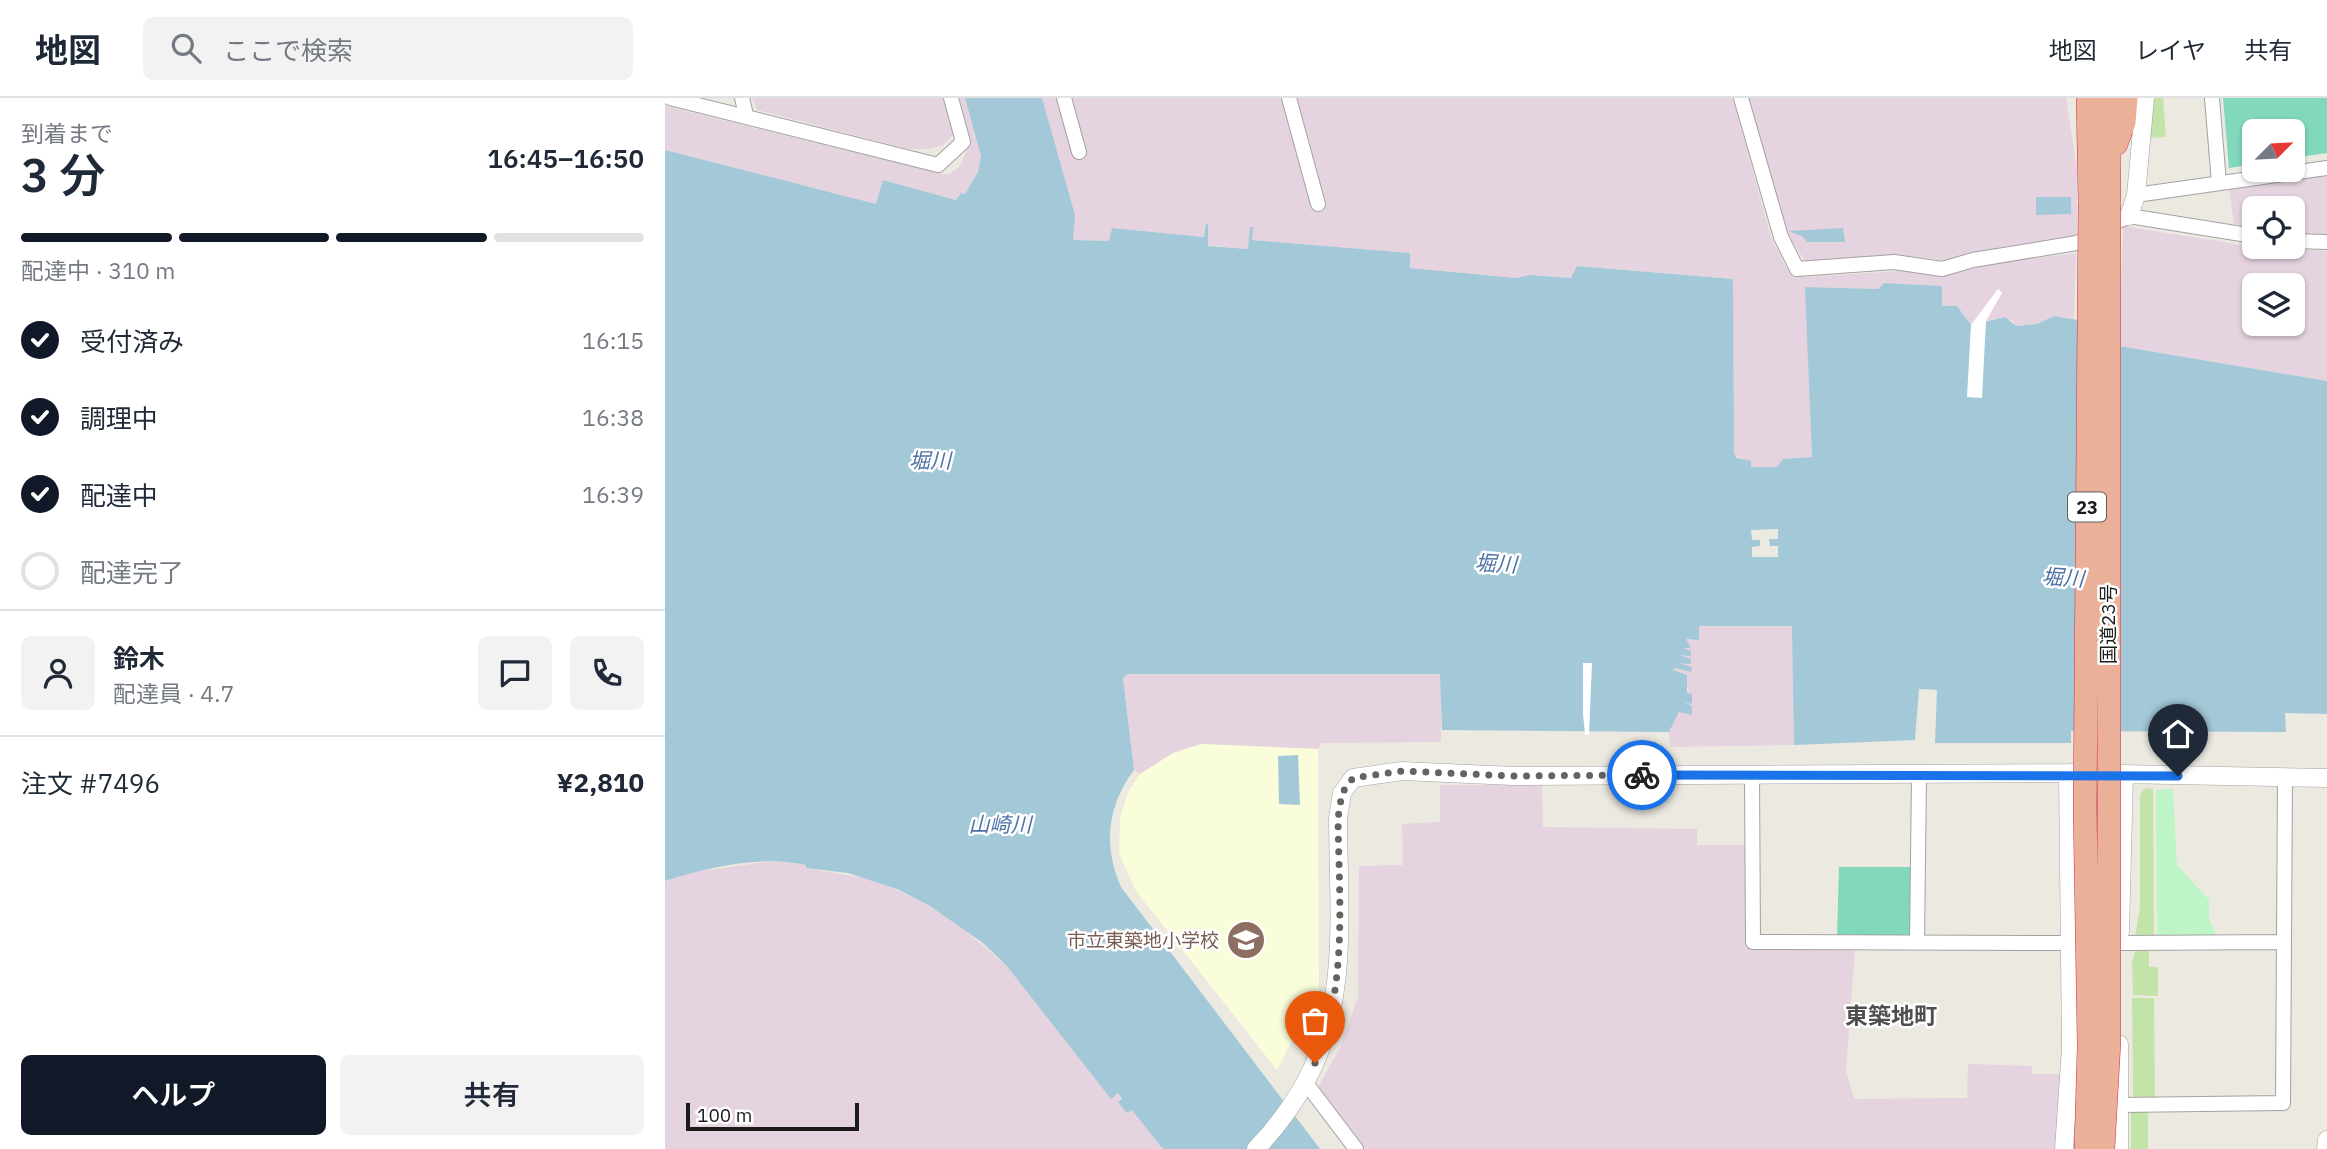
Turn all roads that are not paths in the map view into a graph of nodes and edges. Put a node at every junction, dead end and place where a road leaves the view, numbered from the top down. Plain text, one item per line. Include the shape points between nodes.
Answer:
1 (670, 98) edge
2 (742, 98) edge
3 (951, 98) edge
4 (1064, 98) edge
5 (1289, 98) edge
6 (1741, 98) edge
7 (2078, 98) edge
8 (2088, 98) edge
9 (2108, 98) edge
10 (2126, 98) edge
11 (2145, 98) edge
12 (2212, 98) edge
13 (746, 116) junction
14 (1079, 152) dead end
15 (2099, 160) junction
16 (2327, 168) edge
17 (2219, 183) junction
18 (2136, 195) junction
19 (1318, 204) dead end
20 (2099, 204) junction
21 (2129, 216) junction
22 (2242, 234) edge
23 (2305, 241) edge
24 (2327, 242) edge
25 (2068, 773) junction
26 (1752, 774) junction
27 (1919, 774) junction
28 (2124, 775) junction
29 (2285, 778) junction
30 (2327, 778) edge
31 (2120, 939) junction
32 (2070, 940) junction
33 (1917, 943) junction
34 (2284, 943) junction
35 (1306, 1083) junction
36 (2119, 1105) junction
37 (2327, 1140) edge
38 (1256, 1149) edge
39 (1356, 1149) edge
40 (2064, 1149) edge
41 (2085, 1149) edge
42 (2103, 1149) edge
43 (2119, 1149) edge
44 (2326, 1149) edge

1 - 13 street
2 - 13 street
3 - 13 street via 963,142 938,165
4 - 14 street
5 - 19 street
6 - 21 street via 1781,237 1797,269 1893,262 1942,269 2077,243
7 - 15 highway, 23
8 - 15 highway, 国道23号 / 23
9 - 15 highway, 国道23号 / 23
10 - 15 highway, 23 via 2124,122
11 - 18 street
12 - 17 street
15 - 20 highway, 国道23号 / 23
16 - 17 street
17 - 18 street
18 - 21 street
20 - 41 highway, 国道23号 / 23, bridge via 2085,810 2089,1046
20 - 42 highway, 国道23号 / 23, bridge via 2109,1042
21 - 22 street
23 - 24 street
25 - 27 street
25 - 28 street
25 - 32 street
26 - 27 street
26 - 33 street via 1753,942
26 - 35 street via 1513,776 1402,771 1353,778 1342,793 1338,818 1337,989 1329,1031
27 - 33 street
28 - 29 street
28 - 31 street
29 - 30 street
29 - 34 street
31 - 32 street
31 - 34 street
31 - 36 street
32 - 33 street
32 - 40 street via 2071,1047
34 - 36 street via 2283,1103
35 - 38 street
35 - 39 street
36 - 43 street
37 - 44 street

